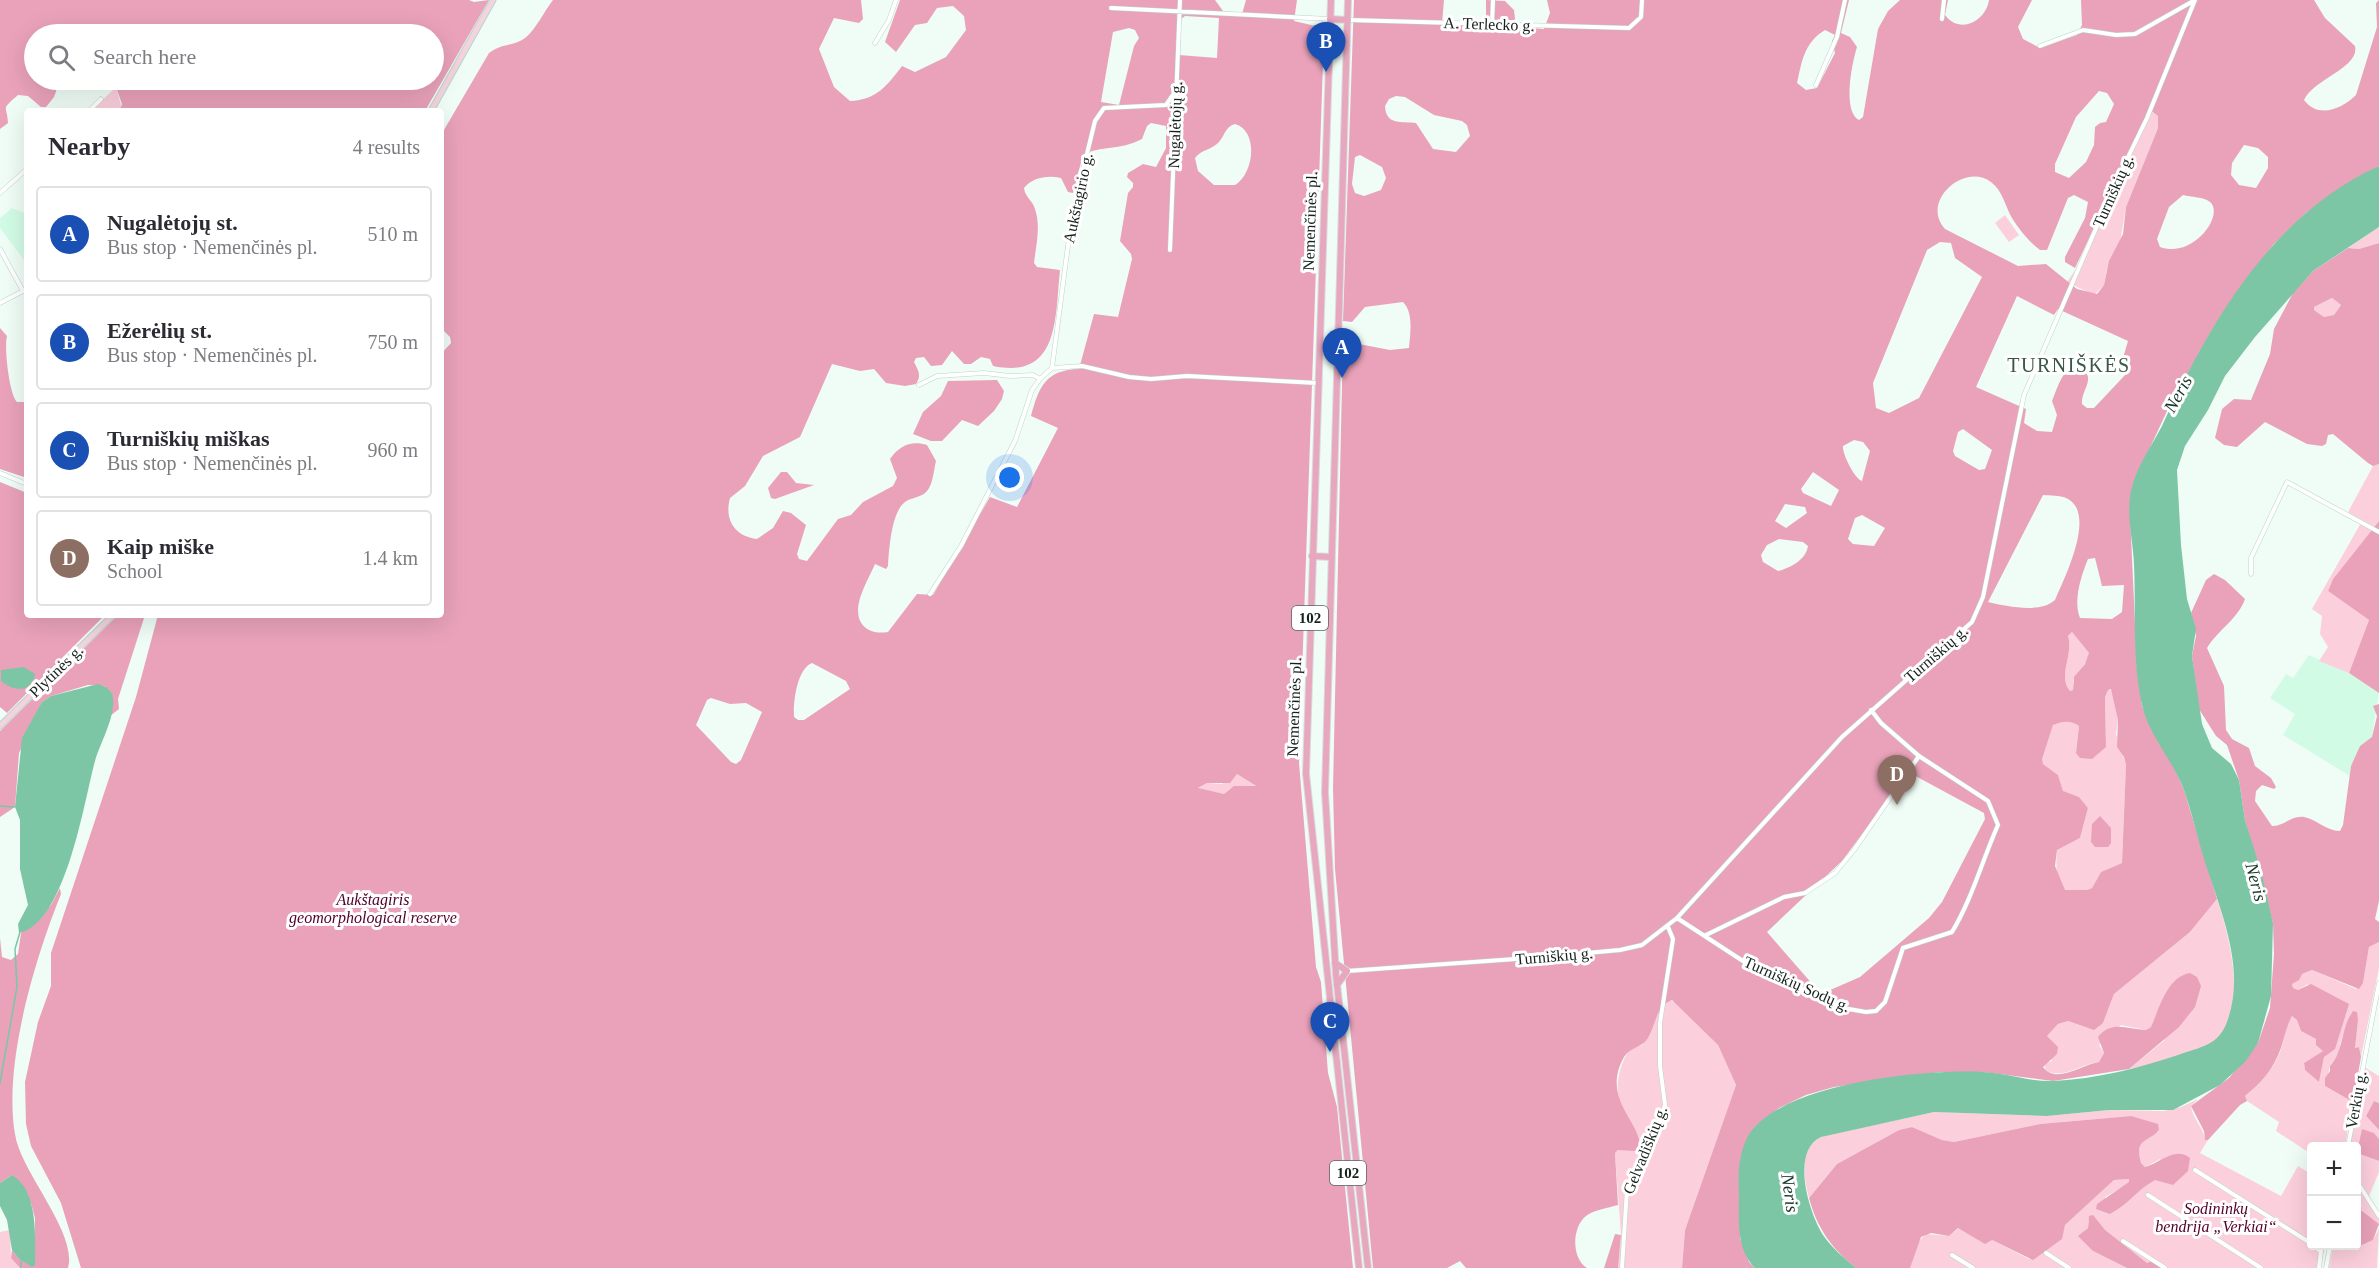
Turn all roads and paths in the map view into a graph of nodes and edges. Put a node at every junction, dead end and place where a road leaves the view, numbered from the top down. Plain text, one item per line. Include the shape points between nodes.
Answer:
1 (493, 0) edge
2 (896, 0) edge
3 (1180, 0) edge
4 (1331, 0) edge
5 (1348, 0) edge
6 (1493, 0) edge
7 (1642, 0) edge
8 (1845, 0) edge
9 (1944, 0) edge
10 (2195, 0) edge
11 (1111, 8) dead end
12 (1180, 13) junction
13 (1330, 19) junction
14 (1348, 20) junction
15 (1942, 20) dead end
16 (1492, 25) junction
17 (875, 43) dead end
18 (2040, 46) dead end
19 (1816, 85) dead end
20 (444, 88) edge
21 (443, 90) edge
22 (1175, 92) junction
23 (101, 99) dead end
24 (92, 108) edge
25 (433, 108) edge
26 (24, 172) edge
27 (0, 193) edge
28 (0, 249) edge
29 (1170, 250) dead end
30 (24, 288) edge
31 (24, 291) edge
32 (0, 303) edge
33 (1052, 368) junction
34 (1040, 378) junction
35 (1317, 382) junction
36 (919, 386) dead end
37 (0, 473) edge
38 (24, 483) edge
39 (2379, 532) edge
40 (1312, 556) junction
41 (1331, 557) junction
42 (2251, 574) dead end
43 (930, 594) dead end
44 (110, 618) edge
45 (1871, 710) junction
46 (0, 726) edge
47 (1919, 756) junction
48 (1330, 907) junction
49 (1320, 909) junction
50 (1677, 918) junction
51 (1668, 927) junction
52 (1706, 936) junction
53 (1335, 963) junction
54 (1347, 971) junction
55 (2379, 983) edge
56 (1337, 985) junction
57 (1347, 1077) junction
58 (1338, 1078) junction
59 (2349, 1142) edge
60 (2195, 1170) dead end
61 (2361, 1188) edge
62 (2148, 1195) dead end
63 (2379, 1216) edge
64 (2123, 1241) dead end
65 (2307, 1242) edge
66 (2320, 1250) edge
67 (2329, 1250) edge
68 (2046, 1253) dead end
69 (1952, 1255) dead end
70 (1359, 1268) edge
71 (1368, 1268) edge
72 (1622, 1268) edge
73 (1973, 1268) edge
74 (2069, 1268) edge
75 (2165, 1268) edge
76 (2261, 1268) edge
77 (2319, 1268) edge
78 (2326, 1268) edge

1 - 20 main road
2 - 17 street
3 - 12 street, Nugalėtojų g.
4 - 13 main road, Nemenčinės pl. / 102
5 - 14 main road, Nemenčinės pl. / 102
6 - 16 street
7 - 16 street, A. Terlecko g. via 1641,17 1629,28
8 - 19 street via 1837,37
9 - 15 street
10 - 18 street via 2135,34 2083,30
10 - 45 street, Turniškių g. via 2024,395 1978,613 1966,629
11 - 12 street
12 - 13 street
12 - 22 street, Nugalėtojų g.
13 - 14 main road
13 - 35 main road, Nemenčinės pl. / 102
14 - 16 street, A. Terlecko g.
14 - 41 main road, Nemenčinės pl. / 102
21 - 25 main road
22 - 29 street, Nugalėtojų g.
22 - 33 street, Aukštagirio g. via 1166,105 1104,108 1095,121 1072,215
23 - 24 street
26 - 27 street
28 - 30 street
31 - 32 street
33 - 34 street
33 - 35 street via 1082,366 1151,379 1187,376
34 - 36 street via 984,373 937,376
34 - 43 street via 1015,441
35 - 40 main road, Nemenčinės pl. / 102
37 - 38 street
39 - 42 street via 2286,482 2251,558
40 - 41 main road
40 - 49 main road, Nemenčinės pl. / 102 via 1306,774
41 - 48 main road, Nemenčinės pl. / 102 via 1325,792
44 - 46 main road, Plytinės g.
45 - 47 street, Turniškių Sodų g.
45 - 50 street, Turniškių g. via 1809,770
47 - 52 street via 1835,873 1805,892 1784,897
47 - 52 street, Turniškių Sodų g. via 1988,801 1998,825 1966,909 1952,932 1903,948 1885,1002 1879,1009 1866,1012 1843,1008 1746,963
48 - 49 main road
48 - 53 main road, Nemenčinės pl. / 102
49 - 58 main road, Nemenčinės pl. / 102
50 - 51 street, Turniškių g.
50 - 52 street, Turniškių Sodų g.
51 - 54 street, Turniškių g. via 1642,945 1620,950
51 - 72 street, Gelvadiškių g. via 1673,939 1660,1023 1665,1105 1627,1189
53 - 54 main road
53 - 56 main road, Nemenčinės pl. / 102
54 - 56 main road
55 - 59 street, Verkių g.
56 - 57 main road, Nemenčinės pl. / 102
57 - 58 main road
57 - 71 main road, Nemenčinės pl. / 102
58 - 70 main road, Nemenčinės pl. / 102
60 - 65 street
61 - 63 street
62 - 76 street
64 - 75 street
66 - 77 street
67 - 78 street
68 - 74 street
69 - 73 street

